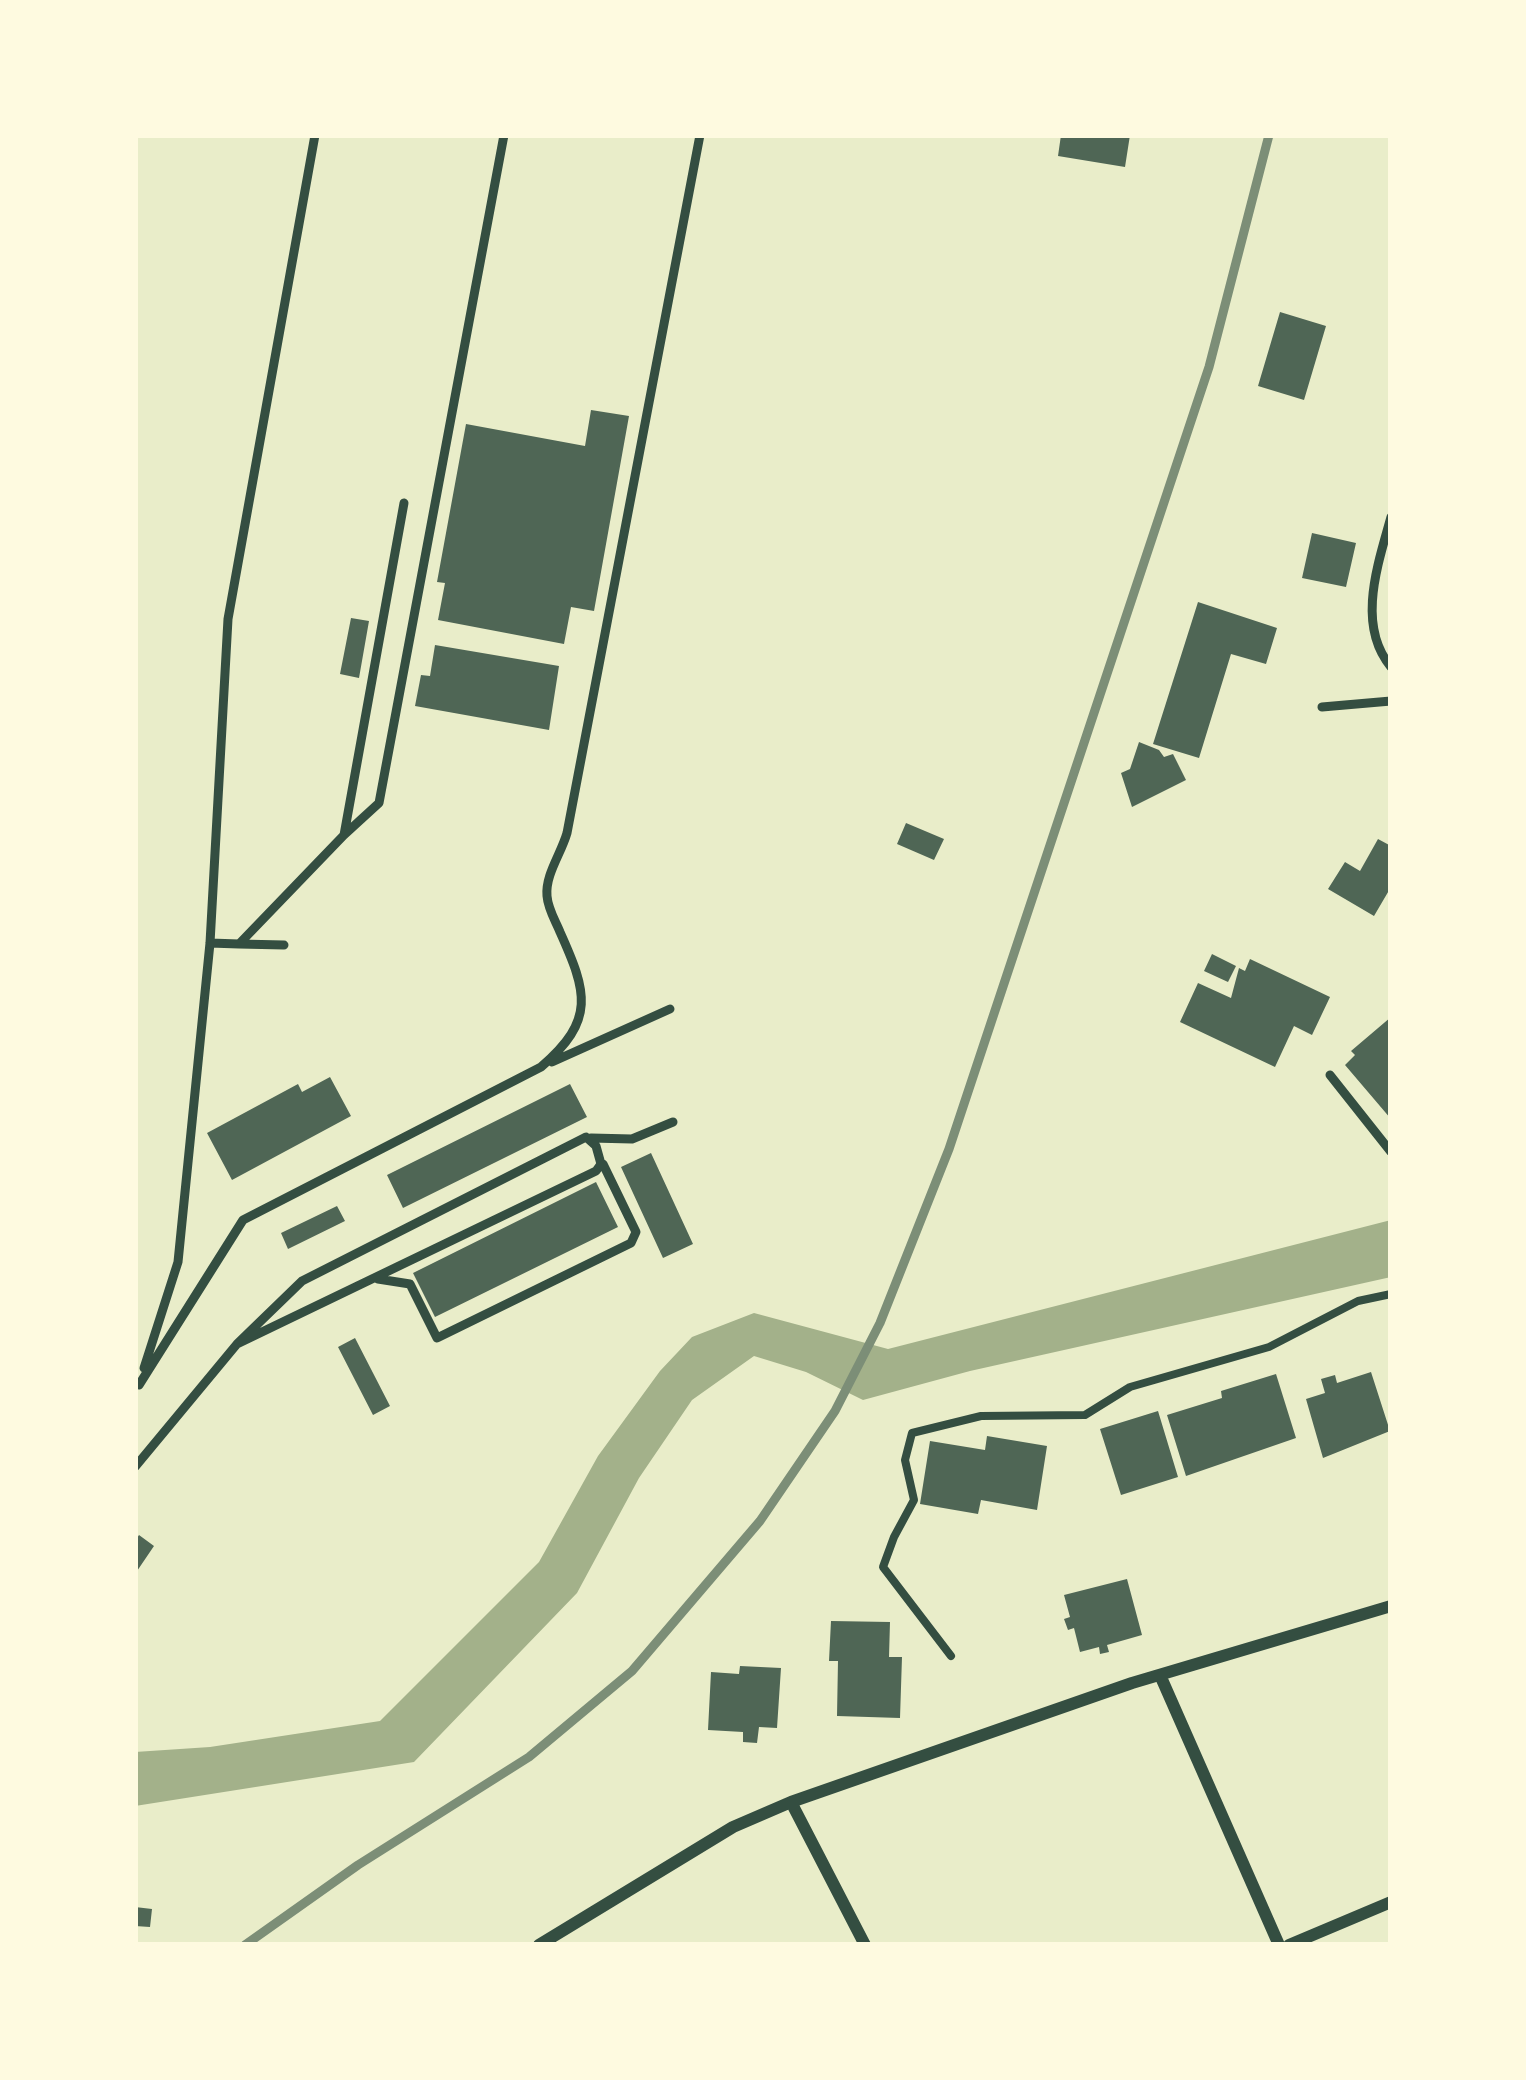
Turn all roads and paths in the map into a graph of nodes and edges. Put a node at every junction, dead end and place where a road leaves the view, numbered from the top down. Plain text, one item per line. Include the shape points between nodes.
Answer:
1 (315, 135) edge
2 (504, 135) edge
3 (700, 135) edge
4 (404, 503) dead end
5 (1391, 517) edge
6 (1391, 668) edge
7 (1391, 701) edge
8 (1322, 707) dead end
9 (344, 835) junction
10 (210, 944) junction
11 (239, 944) junction
12 (284, 945) dead end
13 (670, 1009) dead end
14 (542, 1067) junction
15 (1330, 1075) dead end
16 (673, 1122) dead end
17 (586, 1137) junction
18 (1391, 1152) edge
19 (601, 1159) junction
20 (371, 1280) junction
21 (1391, 1294) edge
22 (237, 1344) junction
23 (137, 1390) edge
24 (135, 1468) edge
25 (1391, 1606) edge
26 (951, 1656) dead end
27 (1160, 1675) junction
28 (791, 1802) junction
29 (1391, 1902) edge
30 (539, 1945) edge
31 (865, 1945) edge
32 (1279, 1945) edge
33 (1289, 1945) edge

1 - 10 lane via 228,620
2 - 9 lane via 379,803
3 - 14 lane via 567,833 547,881 582,1008 568,1043
4 - 9 lane
5 - 6 lane via 1372,616
7 - 8 lane
9 - 11 lane
10 - 11 lane
10 - 23 lane via 178,1262
11 - 12 lane
13 - 14 lane
14 - 23 lane via 243,1220
15 - 18 lane
16 - 17 lane via 632,1139
17 - 19 lane
17 - 22 lane via 302,1281
19 - 20 lane via 596,1171
19 - 20 lane via 635,1232 631,1243 437,1338 410,1283
20 - 22 lane
21 - 26 path via 1358,1301 1268,1347 1130,1387 1085,1415 981,1416 912,1433 905,1460 914,1500 884,1567
22 - 24 lane
25 - 27 street
27 - 28 street
27 - 32 street
28 - 30 street via 733,1827
28 - 31 street
29 - 33 street

